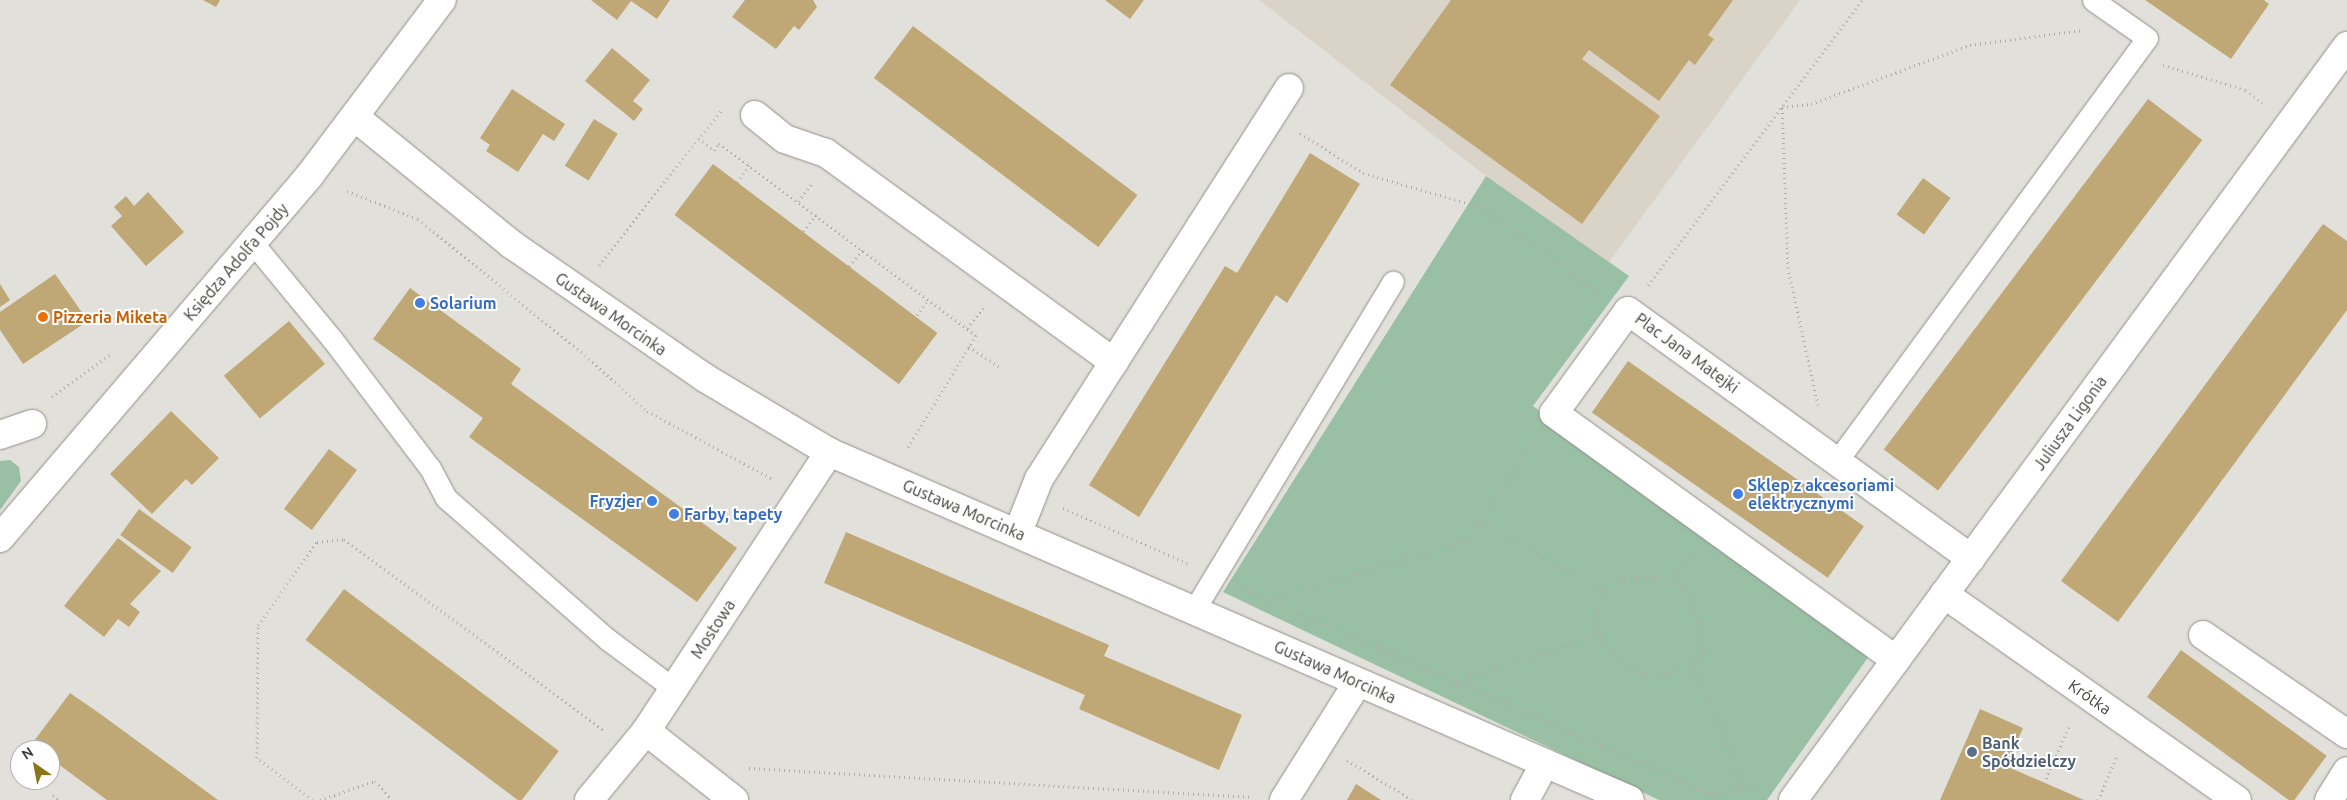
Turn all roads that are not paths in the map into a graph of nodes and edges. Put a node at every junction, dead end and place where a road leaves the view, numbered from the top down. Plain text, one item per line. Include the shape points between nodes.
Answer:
1 (442, 0) edge
2 (2093, 0) edge
3 (2347, 46) edge
4 (1289, 88) dead end
5 (755, 115) dead end
6 (356, 118) junction
7 (252, 242) junction
8 (1393, 282) dead end
9 (1114, 362) junction
10 (32, 424) road end
11 (0, 434) edge
12 (829, 452) junction
13 (1833, 458) junction
14 (1018, 532) junction
15 (0, 538) edge
16 (1971, 558) junction
17 (1944, 594) junction
18 (1194, 610) junction
19 (2203, 635) dead end
20 (1896, 660) junction
21 (1358, 682) junction
22 (674, 689) junction
23 (646, 731) junction
24 (2347, 734) edge
25 (1545, 763) junction
26 (2347, 771) edge
27 (1285, 799) edge
28 (589, 800) edge
29 (734, 800) edge
30 (1525, 800) edge
31 (1630, 800) edge
32 (1792, 800) edge
33 (2237, 800) edge
34 (2329, 800) edge

1 - 6 street, Księdza Adolfa Pojdy
2 - 13 lane via 2147,38
3 - 16 street, Juliusza Ligonia
4 - 9 street
5 - 9 street via 785,139 826,152
6 - 7 street, Księdza Adolfa Pojdy
6 - 12 street, Gustawa Morcinka via 511,244 705,378
7 - 15 street, Księdza Adolfa Pojdy
7 - 22 lane via 332,339 430,468 446,498 607,638
8 - 18 lane
9 - 14 street via 1032,494
10 - 11 street
12 - 14 street, Gustawa Morcinka
12 - 22 street, Mostowa
13 - 16 street, Plac Jana Matejki
13 - 20 street, Plac Jana Matejki via 1628,311 1554,413
14 - 18 street, Gustawa Morcinka
16 - 17 street, Juliusza Ligonia
17 - 20 street, Juliusza Ligonia
17 - 33 street, Krótka
18 - 21 street, Gustawa Morcinka
19 - 24 street
20 - 32 street, Juliusza Ligonia
21 - 25 street, Gustawa Morcinka
21 - 27 street
22 - 23 street, Mostowa
23 - 28 street, Mostowa
23 - 29 street
25 - 30 street
25 - 31 street, Gustawa Morcinka
26 - 34 street

